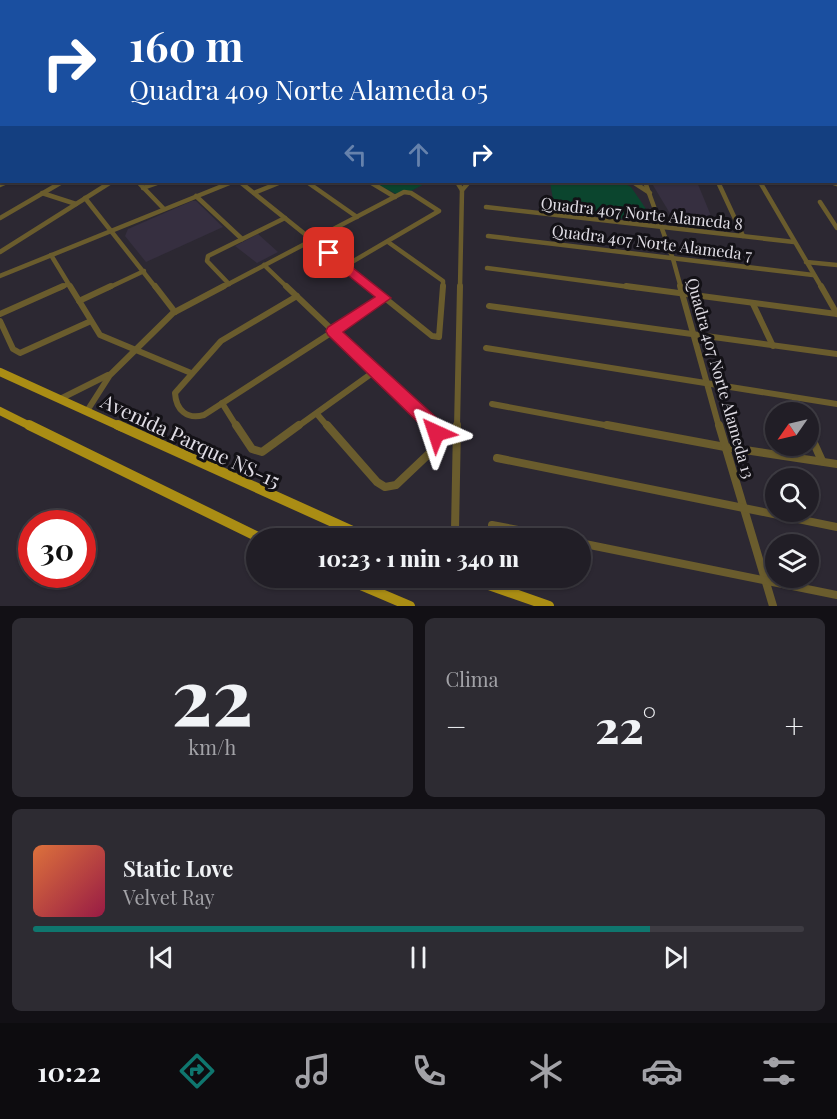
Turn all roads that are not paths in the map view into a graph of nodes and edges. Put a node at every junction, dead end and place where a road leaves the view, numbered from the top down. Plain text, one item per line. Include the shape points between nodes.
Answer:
1 (60, 183) edge
2 (109, 183) edge
3 (139, 183) edge
4 (157, 183) edge
5 (229, 183) edge
6 (241, 183) edge
7 (279, 183) edge
8 (308, 183) edge
9 (372, 183) edge
10 (458, 183) edge
11 (468, 183) edge
12 (634, 183) edge
13 (646, 183) edge
14 (718, 183) edge
15 (761, 183) edge
16 (143, 188) junction
17 (462, 190) junction
18 (42, 193) junction
19 (254, 193) junction
20 (651, 194) junction
21 (196, 196) junction
22 (395, 197) junction
23 (85, 198) junction
24 (820, 202) dead end
25 (76, 204) junction
26 (486, 207) dead end
27 (164, 209) junction
28 (357, 217) junction
29 (0, 218) edge
30 (285, 218) junction
31 (661, 228) junction
32 (837, 228) edge
33 (112, 230) junction
34 (488, 236) dead end
35 (743, 236) junction
36 (242, 239) junction
37 (312, 240) junction
38 (388, 242) junction
39 (794, 242) junction
40 (0, 252) edge
41 (51, 255) junction
42 (673, 259) junction
43 (806, 262) junction
44 (264, 265) junction
45 (837, 265) edge
46 (345, 266) junction
47 (486, 268) dead end
48 (144, 271) junction
49 (2, 274) edge
50 (813, 275) junction
51 (68, 284) junction
52 (229, 284) junction
53 (683, 295) junction
54 (297, 297) junction
55 (385, 298) junction
56 (79, 301) junction
57 (753, 304) junction
58 (489, 306) dead end
59 (175, 312) junction
60 (0, 314) edge
61 (837, 314) edge
62 (0, 321) edge
63 (91, 321) junction
64 (333, 331) junction
65 (694, 336) junction
66 (773, 346) junction
67 (486, 348) dead end
68 (134, 350) junction
69 (837, 354) edge
70 (375, 371) junction
71 (0, 372) edge
72 (192, 373) junction
73 (110, 375) junction
74 (707, 385) junction
75 (59, 399) junction
76 (795, 399) junction
77 (796, 402) edge
78 (222, 403) junction
79 (492, 404) dead end
80 (837, 404) edge
81 (0, 411) edge
82 (87, 411) junction
83 (317, 414) junction
84 (725, 447) junction
85 (819, 454) edge
86 (497, 458) dead end
87 (822, 461) junction
88 (837, 464) edge
89 (745, 510) junction
90 (492, 525) dead end
91 (837, 527) edge
92 (346, 528) edge
93 (457, 528) edge
94 (508, 528) edge
95 (246, 531) edge
96 (591, 545) edge
97 (765, 577) edge
98 (765, 580) edge
99 (374, 588) edge
100 (497, 588) edge
101 (768, 588) edge
102 (804, 588) edge
103 (837, 595) edge
104 (532, 603) edge
105 (410, 606) edge
106 (549, 606) edge
107 (773, 606) edge

1 - 18 street
2 - 23 street
3 - 16 street
4 - 16 street
5 - 21 street
6 - 19 street
7 - 19 street
8 - 28 street
9 - 22 street
10 - 17 street
11 - 17 street
12 - 20 street
13 - 20 street, Quadra 407 Norte Alameda 13
14 - 35 street
15 - 39 street
16 - 27 street
17 - 93 street
18 - 25 street
18 - 29 street
19 - 30 street
20 - 31 street, Quadra 407 Norte Alameda 13
21 - 27 street
21 - 36 street
22 - 28 street
22 - 38 street via 407,192 439,212
23 - 25 street
23 - 33 street
24 - 32 street
25 - 40 street
26 - 31 street, Quadra 407 Norte Alameda 8
27 - 33 street
28 - 37 street
30 - 36 street
30 - 37 street
31 - 35 street, Quadra 407 Norte Alameda 8
31 - 42 street, Quadra 407 Norte Alameda 13
33 - 41 street
33 - 48 street
34 - 42 street, Quadra 407 Norte Alameda 7
35 - 39 street, Quadra 407 Norte Alameda 8
36 - 52 street via 207,258
37 - 44 street
37 - 46 street
38 - 46 street
38 - 55 street via 442,281 440,335 436,337
39 - 43 street
41 - 49 street
41 - 51 street
42 - 50 street, Quadra 407 Norte Alameda 7
42 - 53 street, Quadra 407 Norte Alameda 13
43 - 45 street
43 - 50 street
44 - 52 street
44 - 54 street
46 - 55 street
47 - 53 street
48 - 56 street
48 - 59 street
50 - 61 street
51 - 56 street
51 - 60 street
52 - 59 street
53 - 57 street
53 - 65 street, Quadra 407 Norte Alameda 13
54 - 64 street
54 - 72 street via 221,341
55 - 64 street
56 - 63 street
57 - 61 street
57 - 66 street
58 - 65 street
59 - 68 street
62 - 63 street via 14,351 23,352
63 - 68 street via 102,337
64 - 70 street
64 - 78 street
65 - 66 street
65 - 74 street, Quadra 407 Norte Alameda 13
66 - 69 street
67 - 74 street
68 - 72 street
68 - 73 street
70 - 83 street
70 - 83 street via 436,433 434,451 396,485 387,488 378,484
71 - 75 main road, Avenida Parque NS-15
72 - 78 street via 174,396 185,415 201,416
73 - 75 street
73 - 82 street
74 - 76 street
74 - 84 street, Quadra 407 Norte Alameda 13
75 - 82 main road, Avenida Parque NS-15
76 - 77 street
76 - 80 street
78 - 83 street via 252,449 259,453
79 - 84 street
81 - 95 main road
82 - 92 main road, Avenida Parque NS-15
84 - 87 street
84 - 89 street, Quadra 407 Norte Alameda 13
85 - 87 street
86 - 89 street
87 - 88 street
89 - 91 street
89 - 97 street, Quadra 407 Norte Alameda 13
90 - 94 street
96 - 98 street
99 - 105 main road
100 - 104 main road
101 - 107 street, Quadra 407 Norte Alameda 13
102 - 103 street
104 - 106 main road

